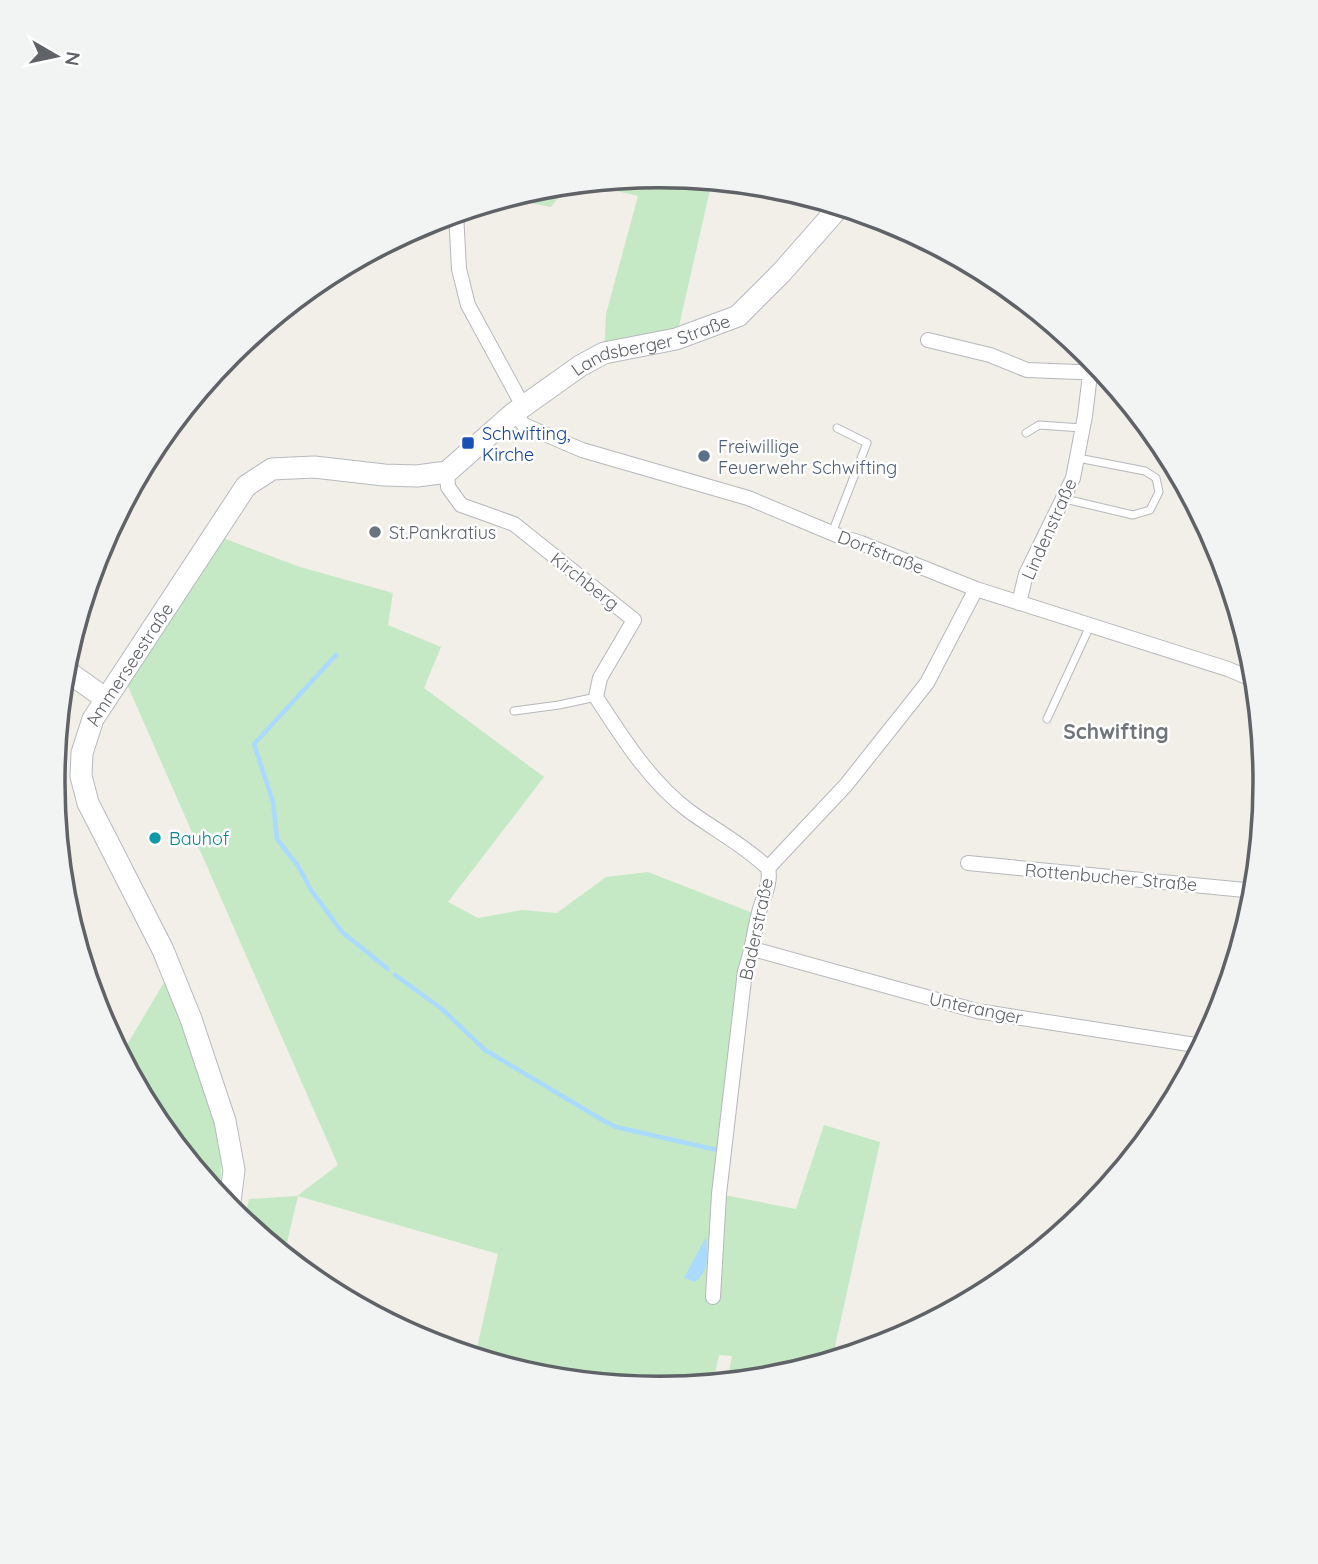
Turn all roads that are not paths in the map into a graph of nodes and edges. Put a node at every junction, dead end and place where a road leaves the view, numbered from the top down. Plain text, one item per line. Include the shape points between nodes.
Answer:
1 (833, 214) edge
2 (457, 223) edge
3 (928, 340) dead end
4 (1084, 368) edge
5 (1094, 377) edge
6 (518, 409) junction
7 (837, 428) dead end
8 (1083, 428) junction
9 (1026, 433) dead end
10 (1077, 458) junction
11 (447, 472) junction
12 (1065, 499) junction
13 (832, 533) junction
14 (976, 589) junction
15 (1019, 603) junction
16 (1090, 626) junction
17 (74, 676) edge
18 (1244, 676) edge
19 (596, 697) junction
20 (106, 699) junction
21 (514, 711) dead end
22 (1048, 719) dead end
23 (968, 863) dead end
24 (768, 868) junction
25 (1243, 890) edge
26 (753, 949) junction
27 (1192, 1044) edge
28 (231, 1194) edge
29 (713, 1297) dead end

1 - 6 street, Landsberger Straße via 738,316 676,339 604,353
2 - 6 street via 459,269 468,305
3 - 4 street, Lindenstraße via 990,355 1027,370
5 - 8 street, Lindenstraße
6 - 11 street, Landsberger Straße
6 - 13 street, Dorfstraße via 524,425 582,450 748,498
7 - 13 lane via 867,443
8 - 9 lane via 1039,425
8 - 10 street, Lindenstraße
10 - 12 street, Lindenstraße
10 - 12 lane via 1145,471 1156,478 1159,492 1150,510 1133,515
11 - 19 street, Kirchberg via 448,486 461,505 514,524 634,620 600,678
11 - 20 street, Ammerseestraße via 417,476 314,467 272,469 246,486
12 - 15 street, Lindenstraße via 1026,574
13 - 14 street, Dorfstraße
14 - 15 street, Dorfstraße
14 - 24 street, Baderstraße via 927,683 846,785
15 - 16 street, Dorfstraße
16 - 18 street, Dorfstraße
16 - 22 lane
17 - 20 street
19 - 21 lane
19 - 24 street via 645,768 687,810
20 - 28 street, Ammerseestraße via 93,719 82,753 81,776 88,803 163,950 191,1019 225,1121 234,1170
23 - 25 street, Rottenbucher Straße
24 - 26 street, Baderstraße via 770,878
26 - 27 street, Unteranger via 977,1011
26 - 29 street, Baderstraße via 745,971 719,1194

